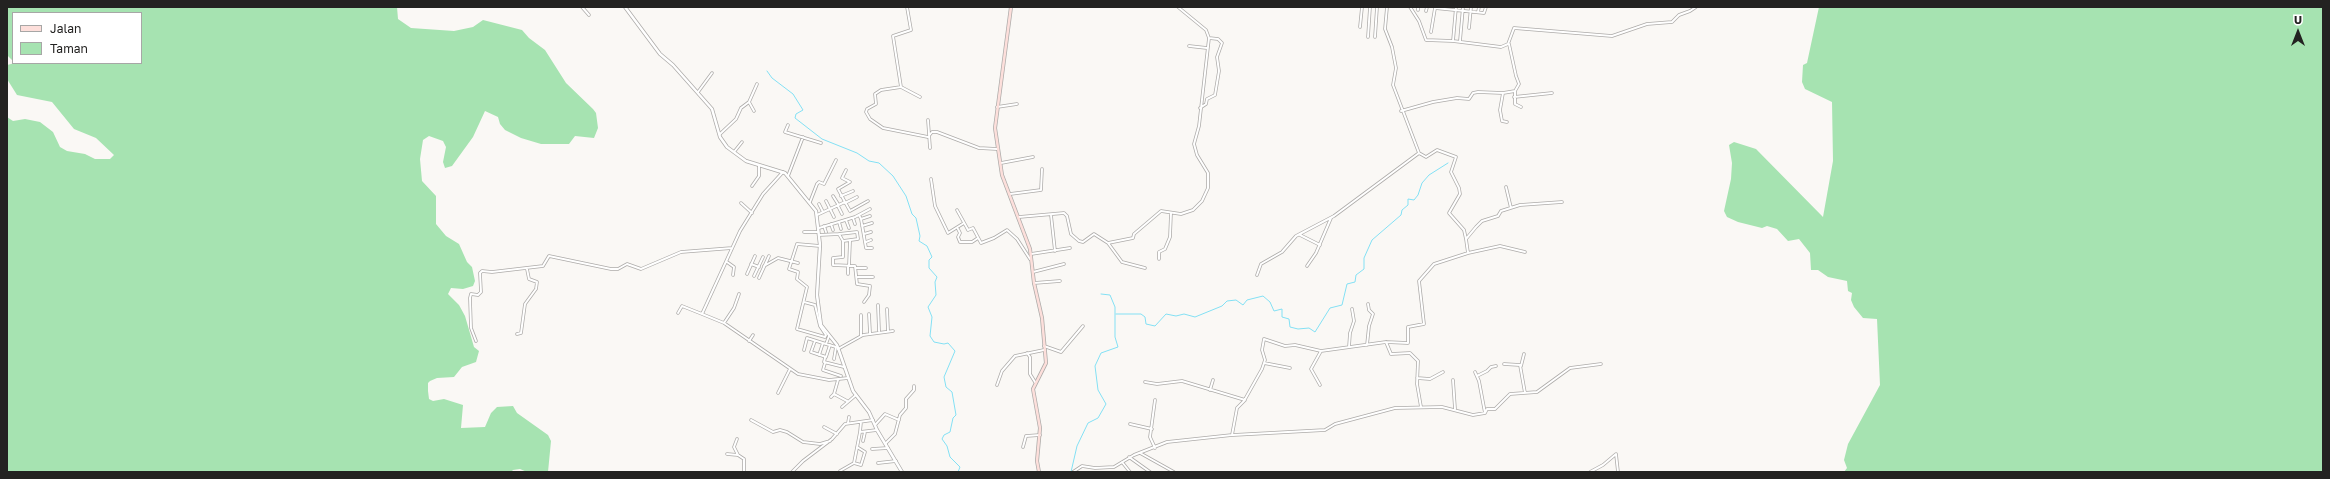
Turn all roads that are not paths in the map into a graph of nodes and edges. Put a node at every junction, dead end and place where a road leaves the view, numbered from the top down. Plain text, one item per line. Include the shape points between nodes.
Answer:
1 (582, 7) edge
2 (625, 7) edge
3 (907, 7) edge
4 (1011, 7) edge
5 (1178, 7) edge
6 (1362, 7) edge
7 (1370, 7) edge
8 (1377, 7) edge
9 (1387, 7) edge
10 (1410, 7) edge
11 (1418, 7) edge
12 (1427, 7) edge
13 (1435, 7) edge
14 (1463, 7) edge
15 (1472, 7) edge
16 (1479, 7) edge
17 (1486, 7) edge
18 (1696, 7) edge
19 (1441, 8) edge
20 (1449, 8) edge
21 (1456, 8) edge
22 (1418, 10) dead end
23 (1426, 11) dead end
24 (1463, 11) junction
25 (1471, 12) junction
26 (1478, 12) junction
27 (589, 15) dead end
28 (1360, 27) dead end
29 (1469, 28) dead end
30 (1431, 32) dead end
31 (1368, 37) dead end
32 (1375, 37) dead end
33 (1208, 38) junction
34 (1453, 41) junction
35 (1460, 42) junction
36 (1509, 42) junction
37 (1189, 46) dead end
38 (1207, 48) junction
39 (712, 73) dead end
40 (757, 84) dead end
41 (901, 87) junction
42 (1515, 91) junction
43 (698, 92) junction
44 (1503, 93) junction
45 (1552, 93) dead end
46 (920, 97) dead end
47 (1514, 97) junction
48 (749, 102) junction
49 (1017, 104) dead end
50 (1521, 107) dead end
51 (996, 108) junction
52 (1200, 108) junction
53 (1401, 110) junction
54 (754, 111) dead end
55 (928, 120) dead end
56 (1507, 122) dead end
57 (788, 125) dead end
58 (720, 134) junction
59 (803, 137) junction
60 (928, 137) junction
61 (742, 142) dead end
62 (821, 143) dead end
63 (930, 148) dead end
64 (997, 149) junction
65 (734, 153) junction
66 (1419, 153) junction
67 (1033, 157) dead end
68 (836, 160) dead end
69 (1000, 164) junction
70 (759, 166) junction
71 (1042, 169) dead end
72 (846, 170) dead end
73 (782, 172) junction
74 (788, 176) junction
75 (931, 179) dead end
76 (752, 186) dead end
77 (1506, 187) dead end
78 (854, 191) dead end
79 (1010, 194) junction
80 (833, 196) dead end
81 (842, 196) junction
82 (857, 197) dead end
83 (826, 201) dead end
84 (868, 201) dead end
85 (810, 202) junction
86 (1562, 202) dead end
87 (741, 203) dead end
88 (845, 203) junction
89 (819, 204) dead end
90 (838, 205) junction
91 (1511, 208) junction
92 (831, 209) junction
93 (870, 209) dead end
94 (957, 210) dead end
95 (823, 212) junction
96 (752, 213) junction
97 (1171, 213) junction
98 (842, 214) dead end
99 (817, 215) junction
100 (859, 215) junction
101 (1051, 215) junction
102 (870, 216) dead end
103 (834, 217) dead end
104 (1019, 217) junction
105 (853, 218) junction
106 (1332, 218) junction
107 (861, 219) junction
108 (846, 220) junction
109 (839, 222) junction
110 (831, 224) junction
111 (855, 224) dead end
112 (872, 224) dead end
113 (964, 224) junction
114 (824, 226) junction
115 (862, 226) junction
116 (819, 228) junction
117 (848, 228) dead end
118 (841, 229) dead end
119 (958, 229) junction
120 (833, 230) dead end
121 (804, 232) dead end
122 (826, 232) dead end
123 (871, 232) dead end
124 (819, 233) junction
125 (839, 234) junction
126 (864, 234) junction
127 (1299, 234) junction
128 (978, 238) junction
129 (1466, 239) junction
130 (850, 240) junction
131 (871, 240) dead end
132 (843, 241) junction
133 (866, 242) junction
134 (1108, 243) junction
135 (1320, 245) junction
136 (820, 246) junction
137 (732, 248) junction
138 (872, 248) dead end
139 (1070, 248) dead end
140 (1055, 251) junction
141 (1525, 252) dead end
142 (1468, 253) junction
143 (1031, 254) junction
144 (755, 256) dead end
145 (769, 256) dead end
146 (763, 257) dead end
147 (843, 258) junction
148 (850, 258) junction
149 (1159, 259) dead end
150 (1031, 260) junction
151 (792, 261) junction
152 (727, 262) junction
153 (798, 263) dead end
154 (751, 264) junction
155 (1064, 264) dead end
156 (764, 266) junction
157 (849, 266) junction
158 (1307, 266) dead end
159 (758, 268) junction
160 (856, 268) junction
161 (866, 268) dead end
162 (1145, 268) dead end
163 (527, 269) junction
164 (763, 270) junction
165 (1033, 272) junction
166 (747, 274) dead end
167 (848, 274) dead end
168 (1257, 274) dead end
169 (733, 275) dead end
170 (754, 276) dead end
171 (858, 276) junction
172 (873, 277) dead end
173 (759, 278) dead end
174 (1060, 281) dead end
175 (1034, 283) junction
176 (739, 294) dead end
177 (804, 302) junction
178 (864, 302) dead end
179 (1368, 304) dead end
180 (878, 305) dead end
181 (1352, 308) dead end
182 (887, 309) dead end
183 (678, 312) dead end
184 (702, 314) junction
185 (869, 314) dead end
186 (860, 315) dead end
187 (724, 323) junction
188 (1083, 326) dead end
189 (879, 331) junction
190 (888, 331) junction
191 (893, 331) dead end
192 (870, 333) junction
193 (518, 334) dead end
194 (753, 335) dead end
195 (827, 335) junction
196 (862, 336) junction
197 (815, 340) junction
198 (749, 341) junction
199 (476, 342) dead end
200 (1386, 342) junction
201 (823, 343) junction
202 (826, 344) junction
203 (830, 345) junction
204 (1367, 345) junction
205 (1044, 346) junction
206 (1349, 348) junction
207 (838, 349) junction
208 (804, 350) dead end
209 (1044, 350) junction
210 (1321, 351) junction
211 (1026, 353) junction
212 (1524, 354) dead end
213 (819, 355) junction
214 (825, 358) dead end
215 (834, 359) dead end
216 (825, 362) junction
217 (1264, 363) junction
218 (1504, 364) dead end
219 (1601, 364) dead end
220 (1496, 366) dead end
221 (1521, 366) junction
222 (844, 367) junction
223 (1290, 368) dead end
224 (790, 369) junction
225 (1443, 372) dead end
226 (1475, 372) dead end
227 (841, 376) dead end
228 (1477, 376) junction
229 (848, 378) junction
230 (1417, 378) junction
231 (838, 380) junction
232 (1213, 380) dead end
233 (1452, 380) dead end
234 (1035, 382) junction
235 (1145, 382) dead end
236 (996, 385) dead end
237 (1320, 385) dead end
238 (914, 386) dead end
239 (1210, 390) junction
240 (778, 393) dead end
241 (1525, 393) junction
242 (834, 394) junction
243 (856, 395) junction
244 (831, 397) dead end
245 (1155, 400) dead end
246 (1245, 400) junction
247 (847, 401) junction
248 (842, 407) dead end
249 (1421, 407) junction
250 (1455, 409) junction
251 (1485, 413) junction
252 (849, 417) dead end
253 (751, 420) dead end
254 (873, 420) junction
255 (899, 420) junction
256 (848, 422) junction
257 (861, 422) junction
258 (1130, 424) dead end
259 (875, 425) junction
260 (824, 427) dead end
261 (1152, 429) junction
262 (877, 430) junction
263 (860, 432) junction
264 (865, 432) junction
265 (837, 434) junction
266 (1040, 435) junction
267 (1232, 435) junction
268 (738, 439) dead end
269 (830, 441) junction
270 (862, 441) dead end
271 (886, 443) junction
272 (857, 447) junction
273 (889, 447) junction
274 (1023, 448) dead end
275 (1154, 448) junction
276 (872, 450) dead end
277 (1140, 453) junction
278 (727, 454) dead end
279 (738, 455) junction
280 (1129, 457) junction
281 (896, 461) junction
282 (1122, 462) junction
283 (854, 463) junction
284 (878, 463) dead end
285 (840, 471) dead end
286 (744, 472) edge
287 (792, 472) edge
288 (902, 472) edge
289 (1039, 472) edge
290 (1074, 472) edge
291 (1130, 472) edge
292 (1150, 472) edge
293 (1174, 472) edge
294 (1590, 472) edge
295 (1618, 472) edge

1 - 27 street
2 - 43 street via 660,54
3 - 41 street via 911,30 893,36
4 - 51 main road via 1005,64
5 - 33 street via 1206,30
6 - 28 street
7 - 31 street
8 - 32 street
9 - 53 street via 1385,29 1395,59 1396,73 1393,83
10 - 34 street via 1426,40
11 - 22 street
12 - 23 street
13 - 19 street
13 - 30 street
14 - 24 street
15 - 25 street
16 - 26 street
17 - 26 street via 1485,12
18 - 36 street via 1679,15 1672,22 1647,24 1610,36 1514,28
19 - 20 street
20 - 21 street
21 - 24 street
21 - 34 street
24 - 25 street
24 - 35 street
25 - 26 street
25 - 29 street
33 - 38 street
33 - 52 street via 1218,39 1222,43 1217,57 1220,71 1214,95
34 - 35 street
35 - 36 street via 1501,47
36 - 42 street via 1520,84
37 - 38 street
38 - 52 street
39 - 43 street
40 - 48 street
41 - 46 street
41 - 60 street via 877,92 876,104 867,109 867,114 883,128
42 - 44 street
42 - 47 street
43 - 58 street via 712,109
44 - 53 street via 1474,92 1470,98 1434,102
44 - 56 street via 1501,120
45 - 47 street
47 - 50 street via 1516,105
48 - 54 street
48 - 58 street
49 - 51 street
51 - 64 main road
52 - 97 street via 1194,144 1208,173 1208,188 1194,210 1181,214
53 - 66 street
55 - 60 street
57 - 59 street via 785,132
58 - 65 street via 722,142
59 - 62 street
59 - 74 street
60 - 63 street
60 - 64 street via 932,132 937,132 979,148
61 - 65 street
64 - 69 main road
65 - 70 street
66 - 106 street
66 - 129 street via 1426,157 1434,150 1439,150 1456,157 1451,172 1460,194 1449,213 1464,230
67 - 69 street
68 - 85 street via 824,184 817,184
69 - 79 main road
70 - 73 street
70 - 76 street via 760,176
71 - 79 street via 1041,190
72 - 81 street via 842,178 850,182 838,190
73 - 74 street
73 - 96 street
74 - 85 street
75 - 119 street via 935,206 948,233
77 - 91 street
78 - 81 street
79 - 104 main road
80 - 90 street
81 - 88 street
82 - 88 street
83 - 92 street
84 - 88 street via 850,211
85 - 99 street
86 - 91 street via 1522,204
87 - 96 street
88 - 90 street
89 - 95 street
90 - 92 street
90 - 98 street
91 - 129 street via 1480,223
92 - 95 street
92 - 103 street
93 - 100 street
94 - 113 street
95 - 99 street
96 - 137 street
97 - 134 street via 1158,212 1133,238
97 - 149 street via 1170,237 1165,249 1159,252
99 - 116 street
100 - 105 street
100 - 107 street
101 - 104 street
101 - 134 street via 1067,215 1069,231 1079,241 1083,242 1094,234
101 - 140 street
102 - 107 street
104 - 143 main road
105 - 108 street
105 - 111 street
106 - 127 street
106 - 135 street
107 - 115 street
108 - 109 street
108 - 117 street
109 - 110 street
109 - 118 street
110 - 114 street
110 - 120 street
112 - 115 street
113 - 119 street
113 - 128 street via 968,230 973,228
114 - 116 street
114 - 122 street
115 - 126 street
116 - 124 street
119 - 128 street via 960,242 972,242
121 - 124 street
123 - 126 street
124 - 125 street
124 - 136 street
125 - 130 street via 857,232 858,239
125 - 132 street
126 - 133 street
127 - 135 street
127 - 168 street via 1282,252 1261,264
128 - 150 street via 981,242 986,242 1009,230
129 - 142 street
130 - 132 street
130 - 148 street
131 - 133 street
132 - 147 street
133 - 138 street via 866,248
134 - 162 street via 1122,261
135 - 158 street
136 - 151 street via 797,244
136 - 195 street via 817,301 820,321
137 - 152 street
137 - 163 street via 681,252 641,269 627,264 618,269 611,269 549,256 544,266
139 - 140 street
140 - 143 street
141 - 142 street via 1500,246
142 - 200 street via 1435,263 1421,276 1418,284 1424,324 1408,327 1408,342
143 - 150 main road
144 - 154 street
145 - 156 street
146 - 159 street
147 - 148 street
147 - 157 street via 833,258 832,265
148 - 157 street
150 - 165 main road
151 - 153 street
151 - 156 street via 778,258
151 - 177 street via 789,269 798,272 797,279 807,287
152 - 169 street via 734,267
152 - 184 street
154 - 159 street
154 - 166 street
155 - 165 street
156 - 164 street
157 - 160 street
157 - 167 street
159 - 164 street
159 - 170 street
160 - 161 street
160 - 171 street
163 - 193 street via 529,279 537,282 536,289 525,304 521,333
163 - 199 street via 481,271 481,292 478,295 471,294 470,300 471,330
164 - 173 street
165 - 175 main road
171 - 172 street
171 - 178 street via 857,284 870,286 869,295
174 - 175 street
175 - 205 main road via 1042,318
176 - 187 street
177 - 195 street via 815,305 820,326
177 - 195 street via 797,329 825,337
179 - 204 street via 1373,314
180 - 189 street
181 - 206 street via 1354,321
182 - 190 street
183 - 184 street via 682,306
184 - 187 street
185 - 192 street
186 - 196 street
187 - 198 street
188 - 205 street via 1061,352
189 - 190 street
189 - 192 street
190 - 191 street
192 - 196 street
194 - 198 street
195 - 202 street
195 - 207 street
196 - 207 street
197 - 201 street
197 - 208 street via 807,338
197 - 213 street via 811,352
198 - 224 street
200 - 204 street
200 - 230 street via 1391,354 1412,355 1419,366
201 - 202 street
201 - 213 street
202 - 203 street
203 - 213 street via 826,357
203 - 215 street via 837,349
204 - 206 street
205 - 209 main road
206 - 210 street
207 - 222 street
209 - 211 street
209 - 234 main road via 1045,366
210 - 217 street via 1295,345 1285,346 1266,339 1262,350
210 - 237 street via 1311,369
211 - 234 street via 1030,357 1030,374
211 - 236 street via 1014,358 1002,371
212 - 221 street
214 - 216 street
216 - 222 street
216 - 227 street via 823,370
217 - 223 street
217 - 246 street
218 - 221 street
219 - 241 street via 1570,368 1537,392
220 - 228 street
221 - 241 street
222 - 229 street
224 - 231 street via 805,376
224 - 240 street
225 - 230 street via 1430,379
226 - 228 street
228 - 251 street
229 - 231 street
229 - 243 street
230 - 249 street
231 - 242 street
232 - 239 street
233 - 250 street
234 - 266 main road via 1033,392
235 - 239 street via 1157,384 1182,381
238 - 255 street via 914,390 906,399 905,410
239 - 246 street
241 - 251 street via 1510,394 1499,406 1487,409
242 - 244 street
242 - 247 street
243 - 247 street
243 - 254 street
245 - 261 street
246 - 267 street via 1237,408
247 - 248 street
249 - 250 street via 1442,406
249 - 267 street via 1392,408 1355,421 1335,424 1325,430
250 - 251 street via 1467,414
252 - 256 street
253 - 269 street via 773,432 787,432 803,442 820,444
254 - 257 street
254 - 259 street
255 - 259 street via 885,414
255 - 271 street via 895,434
256 - 257 street
256 - 265 street
257 - 263 street
258 - 261 street
259 - 262 street
260 - 265 street
261 - 275 street via 1150,438
262 - 264 street
262 - 271 street
263 - 264 street
263 - 272 street
264 - 270 street
265 - 269 street
266 - 274 street via 1026,436
266 - 289 main road via 1037,461
267 - 275 street via 1169,441
268 - 279 street via 734,447
269 - 287 street
271 - 273 street
272 - 283 street
272 - 283 street via 865,453 862,464
273 - 276 street
273 - 281 street
275 - 277 street
277 - 280 street
277 - 293 street
278 - 279 street
279 - 286 street via 744,459
280 - 282 street
280 - 292 street
281 - 284 street
281 - 288 street
282 - 290 street via 1113,467 1082,466
282 - 291 street
283 - 285 street
294 - 295 street via 1616,454

